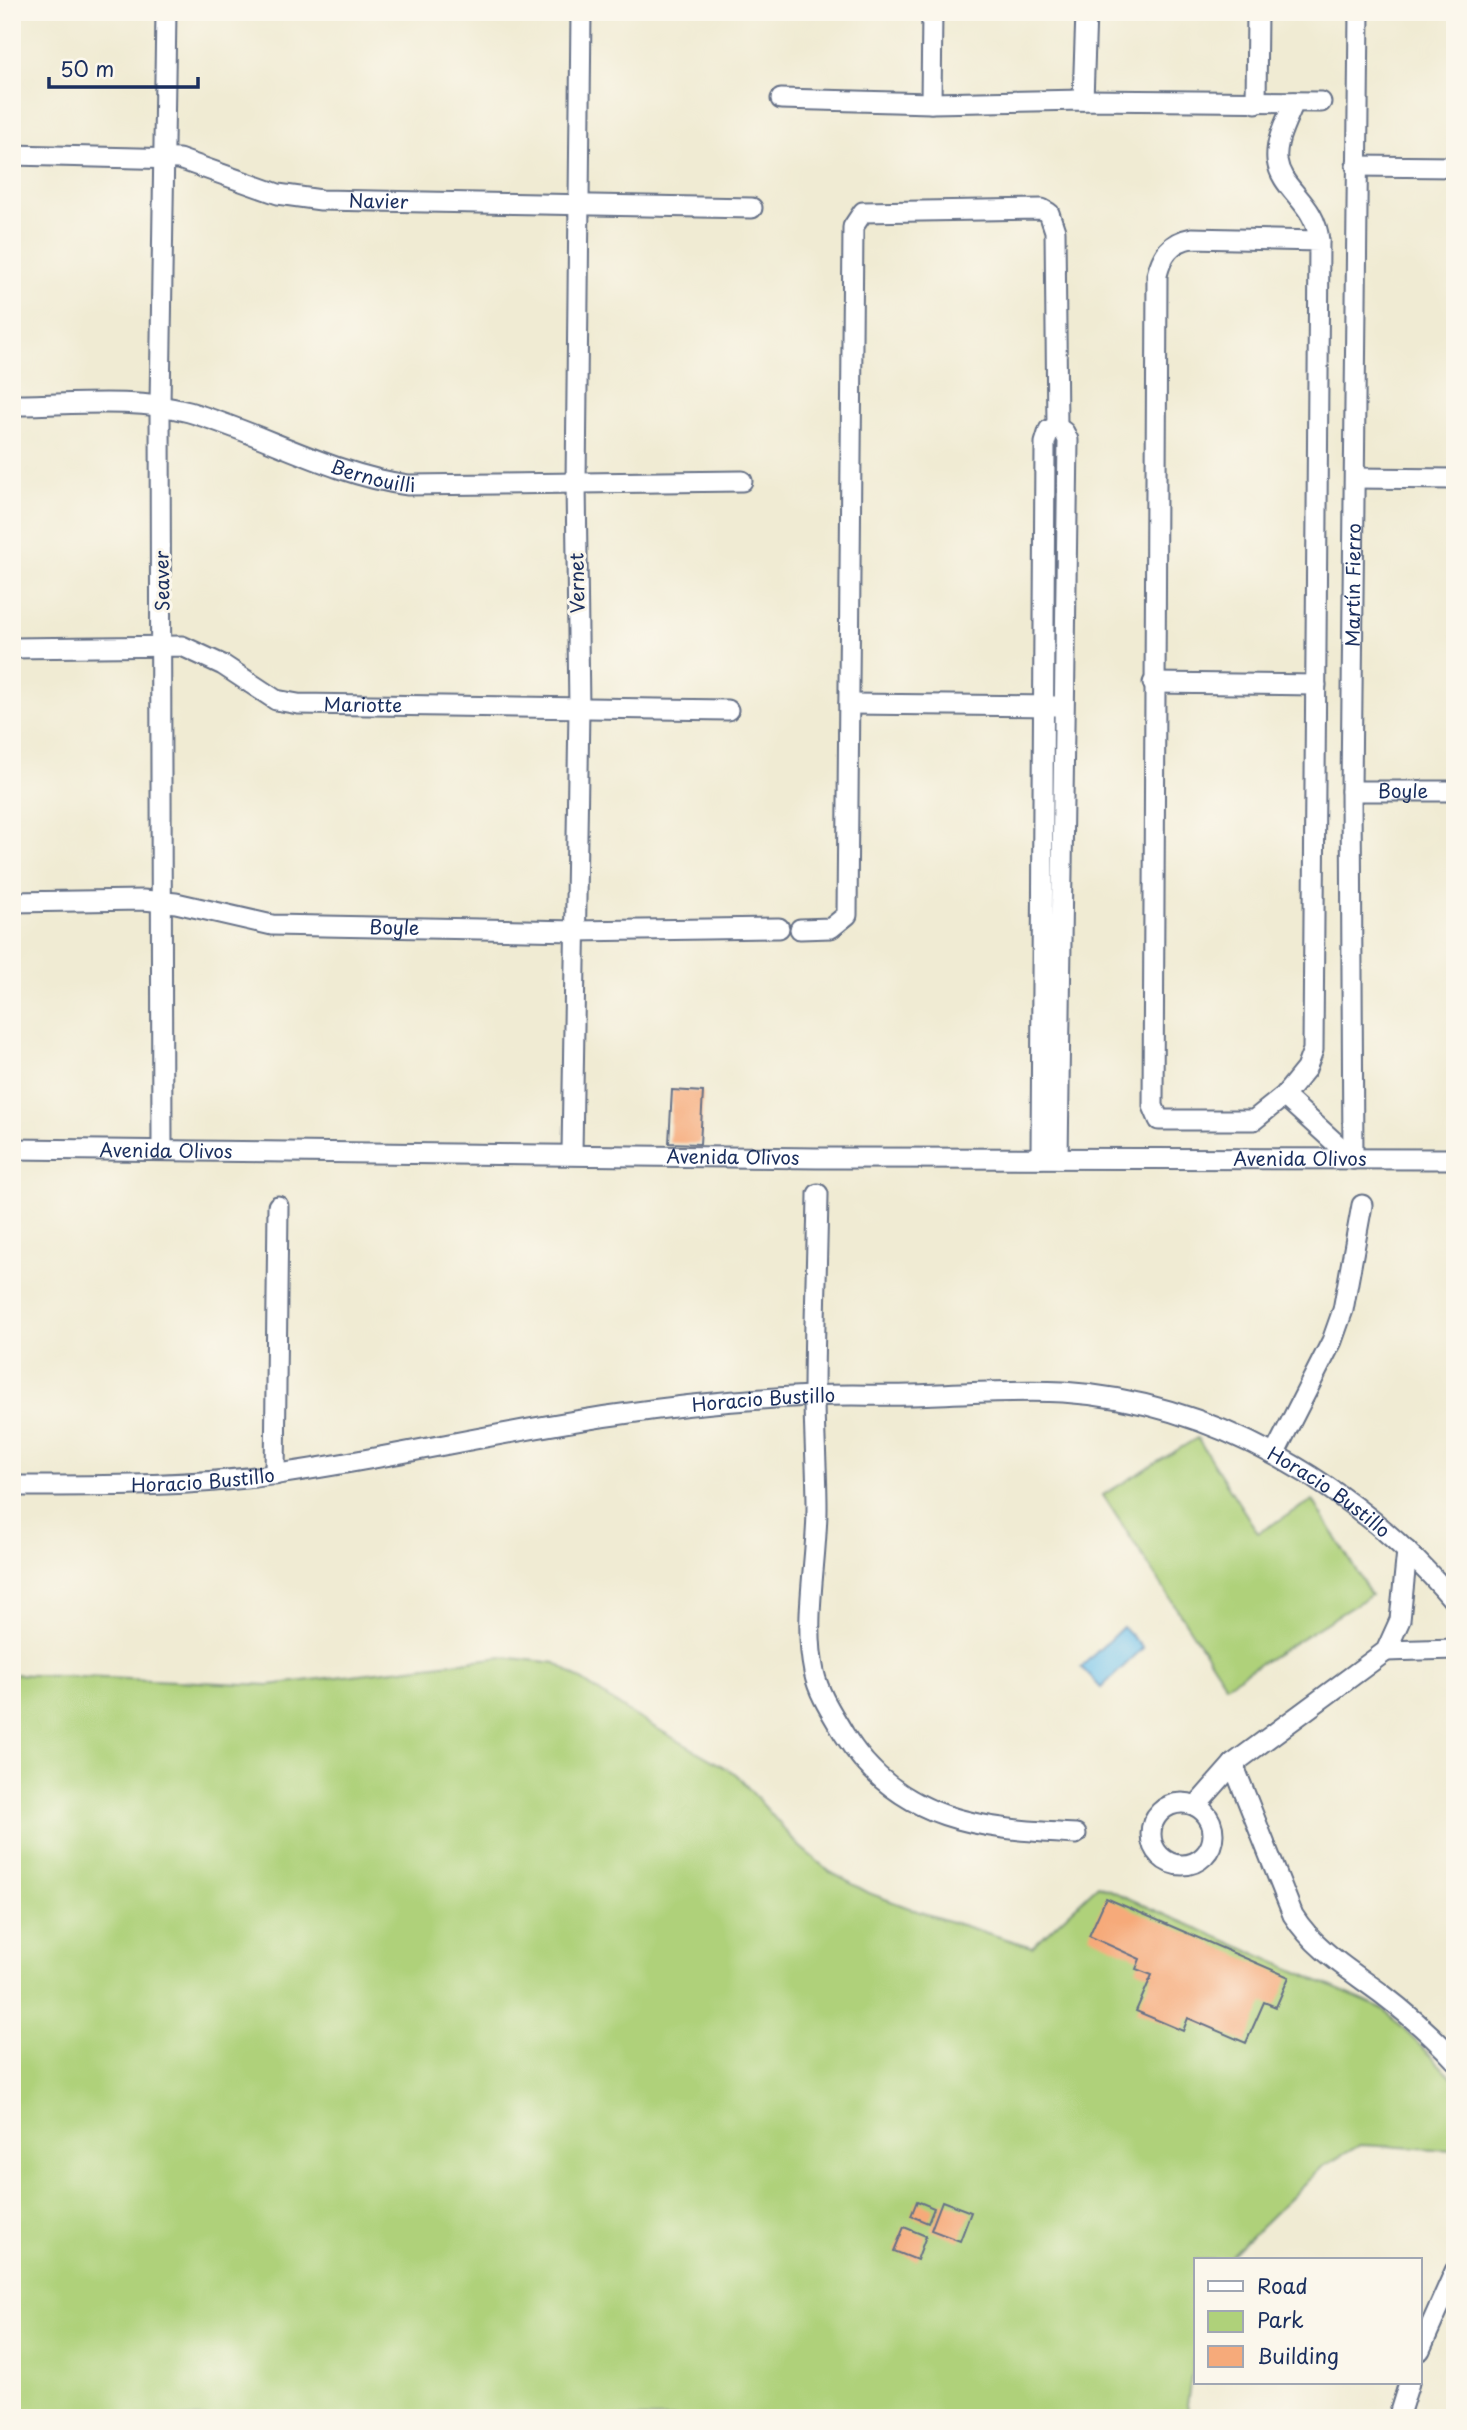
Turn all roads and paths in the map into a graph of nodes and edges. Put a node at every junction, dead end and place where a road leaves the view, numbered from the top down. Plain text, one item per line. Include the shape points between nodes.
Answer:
1 (166, 12) edge
2 (581, 12) edge
3 (932, 12) edge
4 (1086, 12) edge
5 (1257, 12) edge
6 (1359, 12) edge
7 (782, 99) dead end
8 (1083, 100) junction
9 (1294, 102) junction
10 (1321, 102) dead end
11 (931, 103) junction
12 (1256, 103) junction
13 (12, 155) edge
14 (164, 157) junction
15 (1356, 166) junction
16 (1455, 167) edge
17 (581, 205) junction
18 (752, 208) dead end
19 (1319, 241) junction
20 (12, 405) edge
21 (160, 405) junction
22 (1057, 427) junction
23 (1355, 478) junction
24 (1455, 479) edge
25 (743, 481) dead end
26 (576, 483) junction
27 (163, 644) junction
28 (12, 648) edge
29 (1153, 683) junction
30 (1316, 685) junction
31 (849, 704) junction
32 (1043, 706) junction
33 (1064, 706) junction
34 (579, 709) junction
35 (728, 710) dead end
36 (1351, 791) junction
37 (1455, 791) edge
38 (1052, 899) junction
39 (12, 902) edge
40 (161, 902) junction
41 (779, 928) dead end
42 (800, 929) dead end
43 (576, 931) junction
44 (1284, 1096) junction
45 (12, 1149) edge
46 (162, 1150) junction
47 (572, 1153) junction
48 (1049, 1158) junction
49 (1353, 1159) junction
50 (1455, 1159) edge
51 (818, 1194) dead end
52 (1362, 1205) dead end
53 (278, 1206) dead end
54 (814, 1396) junction
55 (1275, 1453) junction
56 (275, 1475) junction
57 (12, 1486) edge
58 (1407, 1551) junction
59 (1455, 1602) edge
60 (1455, 1649) edge
61 (1386, 1651) junction
62 (1233, 1764) junction
63 (1196, 1806) dead end
64 (1076, 1834) dead end
65 (1455, 2060) edge
66 (1455, 2271) edge
67 (1422, 2345) edge
68 (1409, 2384) edge
69 (1398, 2418) edge

1 - 14 street, Seaver
2 - 17 street, Vernet
3 - 11 street
4 - 8 street
5 - 12 street
6 - 15 street, Martín Fierro
7 - 11 street
8 - 11 street
8 - 12 street
9 - 10 street
9 - 12 street
9 - 19 street via 1277,161 1318,223
13 - 14 street, Navier
14 - 17 street, Navier via 297,198
14 - 21 street, Seaver
15 - 16 street
15 - 23 street, Martín Fierro
17 - 18 street, Navier
17 - 26 street, Vernet
19 - 29 street via 1192,238 1180,240 1162,257 1157,275
19 - 30 street
20 - 21 street, Bernouilli
21 - 26 street, Bernouilli via 389,483
21 - 27 street, Seaver
22 - 31 street via 1055,230 1049,213 1041,209 863,212 853,227
22 - 32 street via 1049,430 1045,443
22 - 33 street via 1068,440
23 - 24 street
23 - 36 street, Martín Fierro
25 - 26 street, Bernouilli
26 - 34 street, Vernet
27 - 28 street, Mariotte
27 - 34 street, Mariotte via 195,650 276,701
27 - 40 street, Seaver
29 - 30 street
29 - 44 street via 1154,1114 1172,1122 1254,1120
30 - 44 street via 1313,1051 1306,1069
31 - 32 street
31 - 42 street via 847,915 831,928
32 - 33 street
32 - 38 street
33 - 38 street
34 - 35 street, Mariotte
34 - 43 street, Vernet
36 - 37 street, Boyle
36 - 49 street, Martín Fierro
38 - 48 street
39 - 40 street, Boyle
40 - 43 street, Boyle via 272,925
40 - 46 street, Seaver
41 - 43 street, Boyle
43 - 47 street, Vernet
44 - 49 street
45 - 46 street, Avenida Olivos
46 - 47 street, Avenida Olivos
47 - 48 street, Avenida Olivos
48 - 49 street, Avenida Olivos
49 - 50 street, Avenida Olivos
51 - 54 street
52 - 55 street via 1343,1310
53 - 56 street
54 - 55 street, Horacio Bustillo via 1066,1392 1162,1409
54 - 56 street, Horacio Bustillo via 613,1415
54 - 64 street via 817,1509 811,1642 814,1674 828,1709 865,1764 886,1786 915,1804 978,1825
55 - 58 street, Horacio Bustillo via 1347,1500
56 - 57 street, Horacio Bustillo via 184,1483
58 - 59 street, Horacio Bustillo
58 - 61 street via 1401,1620
60 - 61 street
61 - 62 street
62 - 63 street
62 - 65 street via 1293,1915 1306,1935 1384,1995
66 - 67 street
68 - 69 street

